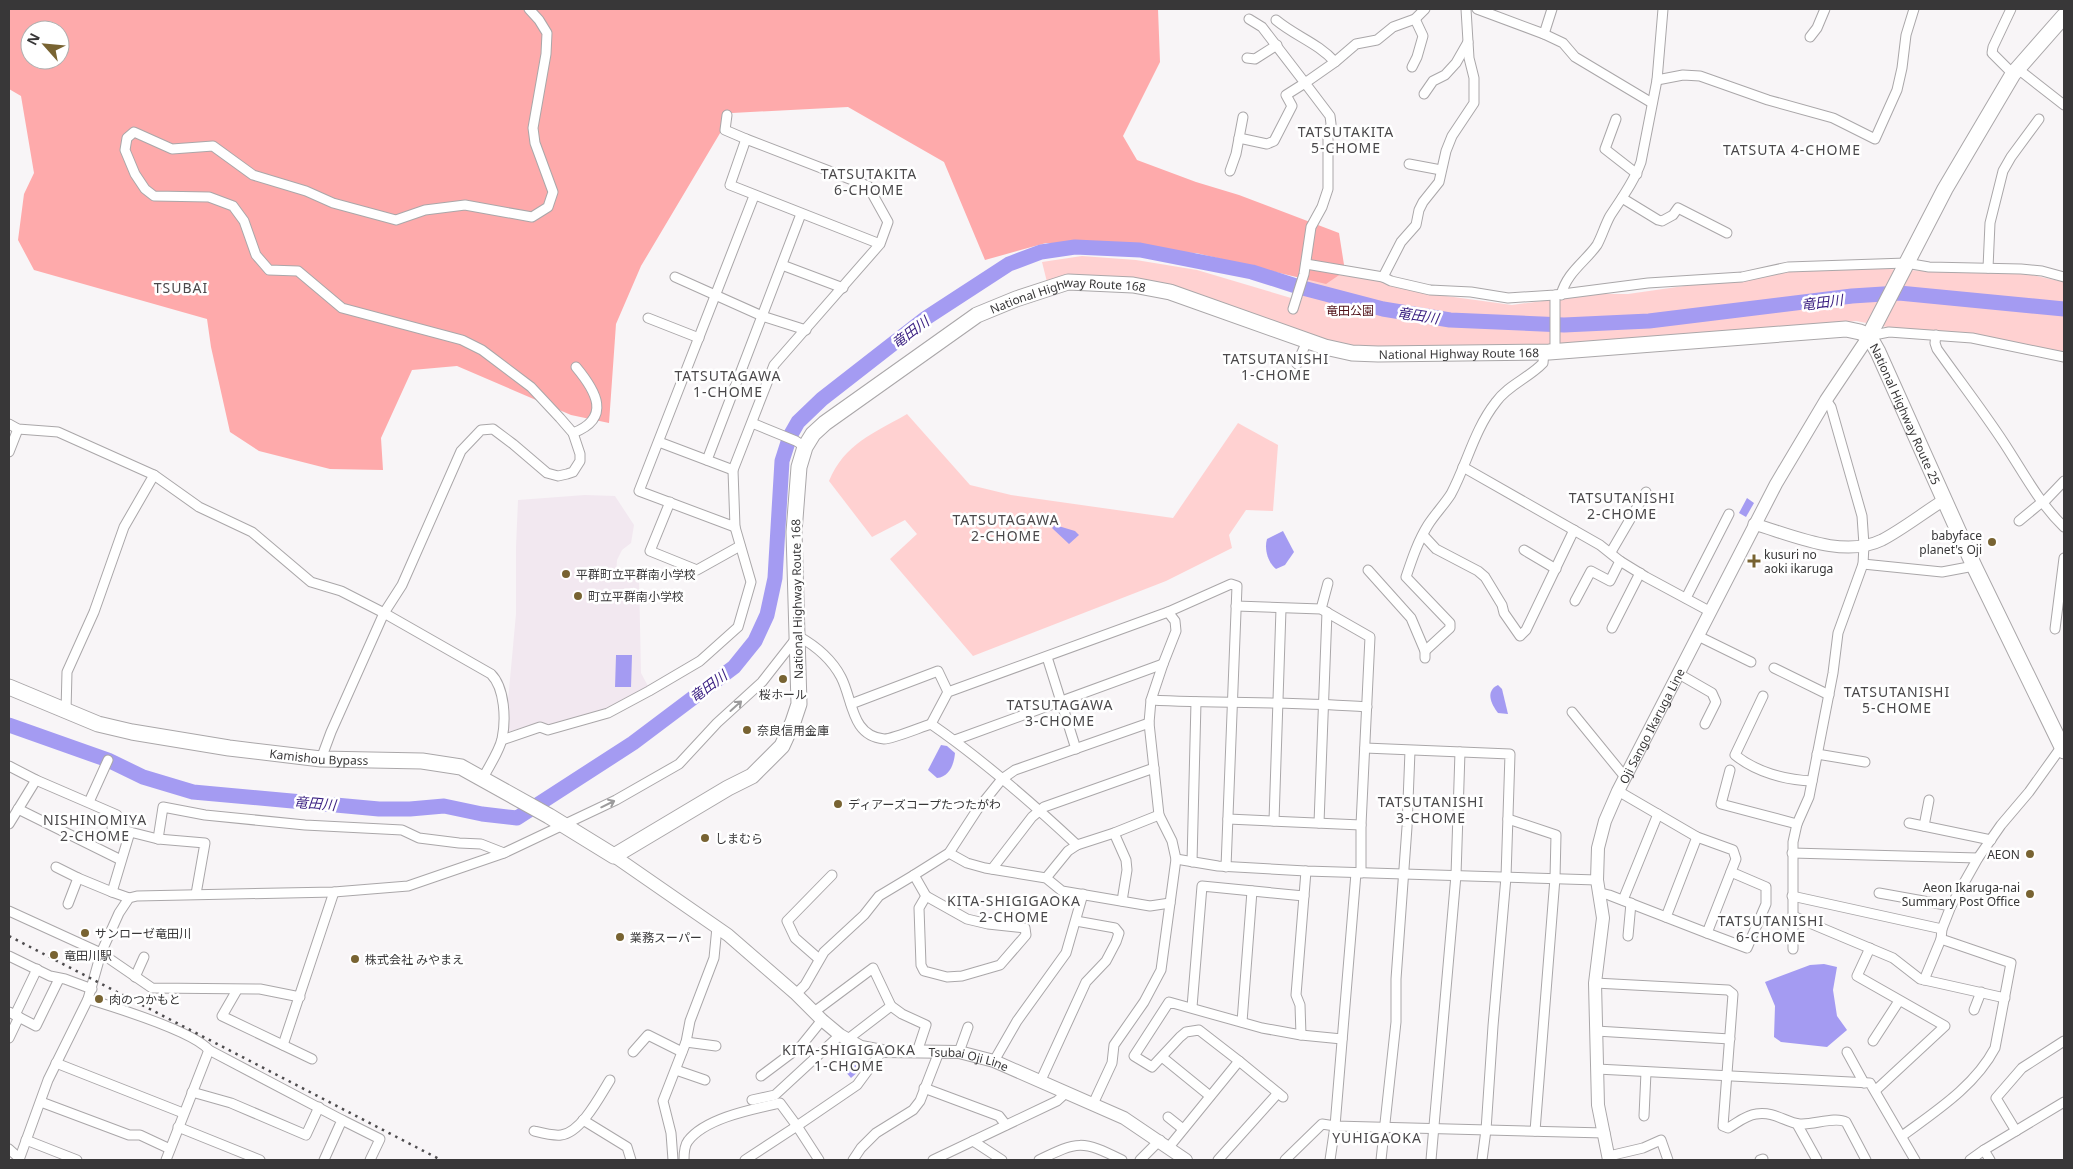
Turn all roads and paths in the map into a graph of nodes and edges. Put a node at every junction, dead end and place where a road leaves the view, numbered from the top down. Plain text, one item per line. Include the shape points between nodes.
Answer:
1 (529, 9) edge
2 (1425, 9) edge
3 (1466, 9) edge
4 (1477, 9) edge
5 (1552, 9) edge
6 (1663, 9) edge
7 (1825, 9) edge
8 (1914, 9) edge
9 (2011, 9) edge
10 (1488, 10) edge
11 (2064, 16) edge
12 (1249, 19) dead end
13 (1415, 19) junction
14 (1276, 20) dead end
15 (1544, 34) junction
16 (1810, 37) dead end
17 (1469, 40) junction
18 (1277, 45) junction
19 (1247, 58) dead end
20 (1335, 62) junction
21 (1412, 66) dead end
22 (2015, 71) junction
23 (1657, 80) junction
24 (1305, 83) junction
25 (1424, 94) dead end
26 (1652, 103) junction
27 (2064, 105) edge
28 (727, 115) dead end
29 (1243, 117) dead end
30 (1616, 119) dead end
31 (2039, 119) dead end
32 (1239, 138) junction
33 (746, 139) junction
34 (1409, 164) dead end
35 (1441, 170) junction
36 (1230, 171) dead end
37 (1637, 174) junction
38 (754, 196) junction
39 (1622, 198) junction
40 (801, 214) junction
41 (1728, 233) dead end
42 (880, 244) junction
43 (782, 264) junction
44 (1306, 264) junction
45 (1903, 268) junction
46 (1988, 268) junction
47 (1383, 276) junction
48 (675, 277) dead end
49 (2064, 277) edge
50 (843, 288) junction
51 (1558, 295) junction
52 (716, 296) junction
53 (1293, 309) dead end
54 (762, 316) junction
55 (648, 318) dead end
56 (806, 330) junction
57 (1936, 335) junction
58 (1869, 336) junction
59 (699, 338) junction
60 (1307, 341) junction
61 (1551, 350) junction
62 (2064, 357) edge
63 (1297, 364) dead end
64 (576, 367) dead end
65 (1826, 400) junction
66 (752, 423) junction
67 (9, 424) edge
68 (18, 428) junction
69 (573, 433) junction
70 (659, 442) junction
71 (801, 444) junction
72 (9, 452) edge
73 (707, 460) junction
74 (1463, 467) junction
75 (733, 470) junction
76 (154, 475) junction
77 (2064, 481) edge
78 (1646, 492) dead end
79 (1944, 500) junction
80 (670, 502) junction
81 (2042, 502) junction
82 (1729, 514) dead end
83 (2019, 521) dead end
84 (1754, 524) junction
85 (2064, 527) edge
86 (736, 528) junction
87 (1574, 530) junction
88 (1423, 534) junction
89 (1864, 545) junction
90 (740, 546) junction
91 (1524, 550) dead end
92 (1611, 552) junction
93 (2064, 558) edge
94 (1620, 561) junction
95 (1863, 564) junction
96 (1974, 566) junction
97 (1556, 569) junction
98 (1368, 570) dead end
99 (1640, 573) junction
100 (1328, 583) dead end
101 (1686, 598) junction
102 (1575, 602) dead end
103 (1236, 606) junction
104 (1281, 609) junction
105 (1324, 611) junction
106 (1168, 612) junction
107 (1711, 612) junction
108 (384, 613) junction
109 (1612, 628) dead end
110 (2055, 629) dead end
111 (798, 636) junction
112 (1698, 636) junction
113 (1047, 657) junction
114 (1751, 662) dead end
115 (1163, 664) junction
116 (1774, 668) dead end
117 (1679, 674) junction
118 (9, 687) edge
119 (948, 692) junction
120 (1829, 695) junction
121 (1763, 696) dead end
122 (1151, 700) junction
123 (1061, 701) junction
124 (1233, 701) junction
125 (1196, 702) junction
126 (1279, 702) junction
127 (1324, 703) junction
128 (851, 704) junction
129 (1367, 707) junction
130 (66, 711) junction
131 (1572, 712) dead end
132 (1149, 723) junction
133 (931, 724) junction
134 (1705, 724) dead end
135 (502, 740) junction
136 (955, 740) junction
137 (1365, 748) junction
138 (1076, 749) junction
139 (2063, 749) edge
140 (1410, 751) junction
141 (1460, 752) junction
142 (1817, 754) junction
143 (321, 759) junction
144 (108, 760) dead end
145 (1865, 762) dead end
146 (9, 766) edge
147 (1154, 768) junction
148 (1730, 770) dead end
149 (1625, 777) junction
150 (1002, 779) junction
151 (36, 780) junction
152 (489, 782) junction
153 (1812, 782) junction
154 (1618, 792) junction
155 (1929, 800) dead end
156 (89, 802) junction
157 (18, 809) junction
158 (1039, 810) junction
159 (1658, 814) junction
160 (1159, 815) junction
161 (1228, 819) junction
162 (1508, 819) junction
163 (1274, 821) junction
164 (1319, 823) junction
165 (1909, 823) dead end
166 (9, 824) edge
167 (1798, 824) junction
168 (1361, 825) junction
169 (564, 826) junction
170 (1924, 826) junction
171 (130, 832) junction
172 (1114, 833) junction
173 (1697, 838) junction
174 (158, 839) junction
175 (1991, 840) junction
176 (1077, 845) junction
177 (949, 853) junction
178 (1792, 853) junction
179 (504, 854) junction
180 (614, 856) junction
181 (1978, 858) junction
182 (1176, 859) junction
183 (121, 860) junction
184 (1192, 862) junction
185 (1226, 866) junction
186 (56, 867) dead end
187 (992, 869) junction
188 (1306, 871) junction
189 (1731, 872) junction
190 (1358, 873) junction
191 (1405, 874) junction
192 (832, 875) dead end
193 (914, 875) junction
194 (1456, 875) junction
195 (1506, 877) junction
196 (78, 878) junction
197 (1046, 878) junction
198 (1555, 878) junction
199 (1598, 880) junction
200 (1252, 891) junction
201 (112, 892) junction
202 (334, 892) junction
203 (1878, 893) dead end
204 (196, 894) junction
205 (1083, 894) junction
206 (1601, 894) junction
207 (926, 896) junction
208 (1304, 896) junction
209 (1792, 896) junction
210 (129, 898) junction
211 (1122, 901) junction
212 (1627, 902) junction
213 (1170, 903) junction
214 (68, 904) dead end
215 (1951, 906) junction
216 (9, 911) edge
217 (1793, 916) junction
218 (1666, 917) junction
219 (1076, 921) junction
220 (718, 927) junction
221 (1942, 929) junction
222 (1706, 932) junction
223 (1628, 936) dead end
224 (1941, 939) junction
225 (1870, 948) junction
226 (1793, 949) dead end
227 (101, 953) junction
228 (9, 956) edge
229 (144, 957) dead end
230 (819, 959) junction
231 (37, 970) junction
232 (135, 976) junction
233 (58, 979) junction
234 (1924, 980) junction
235 (1595, 983) junction
236 (92, 989) junction
237 (237, 990) junction
238 (1980, 992) junction
239 (796, 994) junction
240 (300, 997) junction
241 (2005, 998) junction
242 (88, 999) junction
243 (1899, 1001) junction
244 (891, 1006) junction
245 (1192, 1008) junction
246 (1974, 1010) dead end
247 (14, 1015) edge
248 (818, 1016) junction
249 (1242, 1022) junction
250 (968, 1027) dead end
251 (1596, 1031) junction
252 (1301, 1035) junction
253 (844, 1037) junction
254 (9, 1038) edge
255 (1730, 1038) junction
256 (1342, 1039) junction
257 (1873, 1041) dead end
258 (2064, 1041) edge
259 (686, 1042) junction
260 (284, 1045) junction
261 (716, 1046) dead end
262 (208, 1050) junction
263 (882, 1051) junction
264 (633, 1052) dead end
265 (682, 1052) junction
266 (917, 1052) junction
267 (939, 1052) junction
268 (959, 1052) junction
269 (1847, 1052) dead end
270 (1162, 1058) junction
271 (312, 1059) dead end
272 (994, 1061) junction
273 (1239, 1061) junction
274 (56, 1063) junction
275 (1597, 1069) junction
276 (676, 1070) junction
277 (1646, 1072) junction
278 (760, 1076) dead end
279 (1728, 1076) junction
280 (610, 1080) dead end
281 (705, 1080) dead end
282 (1041, 1080) junction
283 (1864, 1083) junction
284 (924, 1088) junction
285 (1876, 1090) junction
286 (192, 1092) junction
287 (1067, 1092) junction
288 (1210, 1096) junction
289 (752, 1100) dead end
290 (41, 1102) junction
291 (2064, 1102) edge
292 (1093, 1104) junction
293 (319, 1108) junction
294 (183, 1113) junction
295 (1644, 1116) dead end
296 (1168, 1118) dead end
297 (342, 1120) junction
298 (584, 1120) junction
299 (1797, 1124) junction
300 (797, 1126) junction
301 (1006, 1126) junction
302 (1335, 1126) junction
303 (178, 1127) junction
304 (1386, 1128) junction
305 (1183, 1129) junction
306 (1435, 1129) junction
307 (1486, 1130) junction
308 (534, 1131) dead end
309 (1535, 1131) junction
310 (2016, 1131) junction
311 (1605, 1133) junction
312 (1902, 1136) junction
313 (26, 1140) junction
314 (974, 1141) junction
315 (1164, 1143) junction
316 (9, 1149) edge
317 (170, 1149) junction
318 (1984, 1150) junction
319 (1609, 1158) edge
320 (19, 1159) edge
321 (77, 1160) edge
322 (166, 1160) edge
323 (260, 1160) edge
324 (324, 1160) edge
325 (370, 1160) edge
326 (631, 1160) edge
327 (672, 1160) edge
328 (684, 1160) edge
329 (745, 1160) edge
330 (819, 1160) edge
331 (853, 1160) edge
332 (933, 1160) edge
333 (1002, 1160) edge
334 (1039, 1160) edge
335 (1122, 1160) edge
336 (1140, 1160) edge
337 (1186, 1160) edge
338 (1218, 1160) edge
339 (1285, 1160) edge
340 (1330, 1160) edge
341 (1381, 1160) edge
342 (1431, 1160) edge
343 (1482, 1160) edge
344 (1668, 1160) edge
345 (1817, 1160) edge
346 (1866, 1160) edge
347 (1915, 1160) edge
348 (1970, 1160) edge
349 (1990, 1160) edge

1 - 69 street via 547,34 533,128 553,192 548,207 532,217 465,204 425,210 396,220 333,203 253,175 213,146 172,149 134,132 127,138 126,150 144,189 154,196 209,197 233,206 244,221 256,255 268,270 298,271 342,308 462,340 482,350 530,386
2 - 13 street
3 - 17 street
4 - 10 street
5 - 15 street
6 - 23 street
7 - 16 street
8 - 23 street via 1896,90 1875,139 1833,118 1700,76 1683,75
9 - 22 street via 1992,53
10 - 15 street
11 - 22 highway, National Highway Route 25
12 - 18 street via 1262,27
13 - 20 street via 1393,27 1377,40 1356,44
13 - 21 street via 1423,36
14 - 20 street via 1317,46
15 - 26 street via 1563,43 1574,57
17 - 25 street via 1456,63 1445,75 1433,81
17 - 35 street via 1474,103 1452,136
18 - 19 street via 1255,60
18 - 24 street
20 - 24 street
22 - 27 street
22 - 45 highway, National Highway Route 25 via 1945,189
23 - 26 street
24 - 32 street via 1286,95 1292,106 1274,141 1267,144
24 - 44 street via 1330,116 1331,124 1328,189 1311,227
26 - 37 street
28 - 33 street via 725,130
29 - 32 street
30 - 37 street via 1605,149
31 - 46 street via 2005,165 1990,223
32 - 36 street
33 - 38 street via 730,185
33 - 42 street via 868,186 888,222
34 - 35 street
35 - 47 street via 1437,186 1419,210 1416,225 1401,242
37 - 39 street
38 - 40 street
38 - 52 street
39 - 41 street via 1658,220 1668,218 1678,208
39 - 51 street via 1597,244 1572,272
40 - 42 street
40 - 43 street
42 - 50 street
43 - 50 street
43 - 54 street
44 - 47 street
44 - 53 street
45 - 46 street
45 - 51 street via 1788,267 1742,277 1648,283
45 - 58 highway, National Highway Route 25
46 - 49 street via 2042,271
47 - 51 street via 1391,282 1430,290 1499,297
48 - 52 street
50 - 56 street
51 - 61 street
52 - 54 street
52 - 59 street
54 - 56 street
54 - 73 street
55 - 59 street
56 - 66 street via 774,365
57 - 58 street via 1888,332
57 - 62 street via 1972,338
57 - 81 street via 1938,349
58 - 61 highway, National Highway Route 168 via 1846,329
58 - 65 main road, Oji Sango Ikaruga Line
58 - 79 highway, National Highway Route 25
59 - 70 street
60 - 61 highway, National Highway Route 168 via 1352,352 1378,354
60 - 63 street
60 - 71 highway, National Highway Route 168 via 1170,292 1133,285 1068,282 977,315 825,423
61 - 74 street via 1543,363 1505,391 1496,402 1482,424
64 - 69 street via 597,401 596,414 584,429
65 - 84 main road, Oji Sango Ikaruga Line
65 - 89 street via 1862,516
66 - 71 street
66 - 75 street
67 - 68 street
68 - 72 street
68 - 76 street via 58,432
69 - 108 street via 580,461 573,472 558,476 547,473 493,429 481,430 461,451 402,584
70 - 73 street
70 - 80 street via 639,491
71 - 111 highway, National Highway Route 168 via 794,532
73 - 75 street
74 - 87 street
74 - 88 street via 1451,493
75 - 86 street
76 - 108 street via 199,507 252,532 311,582 341,591
76 - 130 street via 124,527 94,612 67,672
77 - 81 street
78 - 92 street
79 - 89 street via 1880,540
79 - 96 highway, National Highway Route 25
80 - 86 street
80 - 90 street via 650,551 697,570
81 - 83 street
81 - 85 street
82 - 101 street
84 - 89 street via 1831,546
84 - 107 main road, Oji Sango Ikaruga Line
86 - 90 street
87 - 92 street
87 - 97 street
88 - 97 street via 1436,549 1485,577 1520,636
88 - 98 street via 1406,577 1450,623 1450,628 1425,655 1412,618
89 - 95 street
90 - 135 street via 751,582 738,627 700,661 608,713 548,730 540,726
91 - 97 street
92 - 94 street
93 - 110 street
94 - 99 street
94 - 102 street via 1610,581 1591,571
95 - 96 street via 1942,572
95 - 120 street via 1838,633
96 - 139 highway, National Highway Route 25
99 - 101 street
99 - 109 street
100 - 105 street
101 - 107 street
103 - 104 street
103 - 106 street via 1237,586 1231,584
103 - 124 street
104 - 105 street
104 - 126 street
105 - 127 street
105 - 129 street via 1370,637
106 - 113 street
106 - 115 street via 1176,621 1176,631
107 - 112 main road, Oji Sango Ikaruga Line
108 - 135 street via 447,647 498,681 503,700
108 - 143 street
111 - 128 street via 818,648 832,663 841,676
169 -> 111 street via 679,764 762,682
111 - 180 highway, National Highway Route 168 via 799,704 782,746 752,776
112 - 114 street
112 - 117 main road, Oji Sango Ikaruga Line
113 - 119 street
113 - 123 street
115 - 122 street
115 - 123 street
116 - 120 street
117 - 134 street via 1712,693 1716,702
117 - 149 main road, Oji Sango Ikaruga Line
118 - 130 highway, Kamishou Bypass
119 - 128 street via 938,671
119 - 133 street
120 - 142 street
121 - 153 street via 1735,755 1765,773
122 - 125 street
122 - 132 street
123 - 136 street
123 - 138 street
124 - 125 street
124 - 126 street
124 - 161 street
125 - 184 street
126 - 127 street
126 - 163 street
127 - 129 street
127 - 164 street
128 - 133 street via 854,719 872,736 885,739
129 - 137 street
130 - 143 highway, Kamishou Bypass via 98,724 132,732
131 - 149 street
132 - 138 street
132 - 147 street
133 - 136 street
135 - 152 street
136 - 150 street
137 - 140 street
137 - 168 street
138 - 150 street via 1015,770
139 - 175 street
140 - 141 street
140 - 191 street
141 - 162 street via 1510,754
141 - 194 street
142 - 145 street
142 - 153 street
143 - 152 highway, Kamishou Bypass via 438,762 461,767
144 - 156 street
146 - 151 street
147 - 158 street
147 - 160 street
148 - 167 street via 1721,804
149 - 154 main road, Oji Sango Ikaruga Line
150 - 158 street
150 - 177 street
151 - 156 street
151 - 157 street
152 - 169 highway, Kamishou Bypass
153 - 167 street
154 - 159 street
154 - 199 main road, Oji Sango Ikaruga Line via 1600,839
155 - 170 street
156 - 171 street via 117,815 112,827
157 - 166 street
157 - 183 street
158 - 176 street
158 - 187 street
159 - 173 street
159 - 212 street
160 - 172 street
160 - 182 street via 1172,841
161 - 163 street
161 - 185 street
162 - 195 street
162 - 198 street via 1556,835
163 - 164 street
164 - 168 street
165 - 170 street
167 - 178 street
168 - 190 street
169 - 179 street
169 - 180 highway, Kamishou Bypass
170 - 175 street
171 - 174 street
171 - 183 street
172 - 176 street
172 - 211 street via 1126,860
173 - 189 street via 1733,850 1736,859
173 - 218 street
174 - 179 street via 163,807 205,815 305,825 402,830 420,838 481,844
174 - 204 street via 206,843
175 - 181 street
176 - 197 street
177 - 187 street
177 - 193 street
178 - 181 street
178 - 209 street
179 - 202 street via 408,886
180 - 220 main road, Tsubai Oji Line
181 - 215 street
182 - 184 street
182 - 213 street
183 - 201 street
184 - 185 street
185 - 188 street
186 - 196 street
187 - 197 street
188 - 190 street
188 - 208 street
189 - 222 street
189 - 222 street via 1766,887 1766,904 1747,948
190 - 191 street
190 - 256 street
191 - 194 street
191 - 304 street
192 - 230 street via 787,921 795,938
193 - 207 street
193 - 230 street via 880,896
194 - 195 street
194 - 306 street
195 - 198 street
195 - 307 street
196 - 201 street
196 - 214 street
197 - 205 street via 1062,891
198 - 199 street
198 - 309 street
199 - 206 main road, Oji Sango Ikaruga Line
200 - 208 street
200 - 245 street via 1202,886
200 - 249 street
201 - 210 street
202 - 204 street
202 - 240 street
203 - 215 street
204 - 210 street
205 - 211 street
205 - 219 street
206 - 212 street
206 - 235 main road, Oji Sango Ikaruga Line via 1603,918
207 - 207 street via 919,908 921,965 924,971 947,977 974,974 1000,965 1026,936 1024,928 967,919
208 - 252 street via 1296,995 1300,1005
209 - 217 street
209 - 221 street
210 - 227 street
211 - 213 street via 1150,906
212 - 218 street
212 - 223 street
213 - 292 street via 1161,970 1114,1046 1112,1063
215 - 221 street
216 - 227 street
217 - 225 street
217 - 226 street
218 - 222 street
219 - 272 street via 1066,953
219 - 282 street via 1115,928 1119,933 1106,961 1086,982
220 - 239 main road, Tsubai Oji Line
220 - 259 street via 714,958 690,1021
221 - 224 street
224 - 234 street
224 - 241 street via 2011,963
225 - 234 street via 1893,958
225 - 243 street via 1857,976
227 - 232 street
227 - 236 street
228 - 231 street
229 - 232 street
230 - 239 street
231 - 233 street
231 - 247 street
232 - 237 street via 152,988
233 - 236 street
233 - 247 street via 36,1026
234 - 238 street
235 - 251 main road, Oji Sango Ikaruga Line
235 - 255 street via 1728,990 1734,996
236 - 242 street
237 - 240 street via 260,989
237 - 260 street via 222,1016
238 - 241 street
238 - 246 street
239 - 248 main road, Tsubai Oji Line
240 - 260 street
241 - 312 street via 1996,1048 1991,1057 1955,1097
242 - 262 street via 170,1027 204,1044
242 - 274 street
243 - 257 street
243 - 285 street via 1944,1026
244 - 248 street via 873,968
244 - 253 street
244 - 266 street via 926,1024
245 - 249 street
245 - 270 street via 1169,1002 1134,1056 1152,1068
247 - 254 street
248 - 253 main road, Tsubai Oji Line
248 - 278 street via 801,1046
249 - 252 street
250 - 268 street
251 - 255 street
251 - 275 main road, Oji Sango Ikaruga Line
252 - 256 street
253 - 263 main road, Tsubai Oji Line via 861,1047
253 - 289 street via 775,1095
255 - 279 street
256 - 302 street
258 - 310 street via 2022,1068 1996,1098
259 - 261 street
259 - 265 street
260 - 271 street
262 - 286 street
262 - 293 street
263 - 266 main road, Tsubai Oji Line
263 - 300 street via 858,1085
264 - 265 street via 648,1036
265 - 276 street
266 - 267 main road, Tsubai Oji Line
267 - 268 main road, Tsubai Oji Line
267 - 284 street
268 - 272 main road, Tsubai Oji Line
269 - 283 street
270 - 273 street via 1186,1032 1199,1030
270 - 288 street
272 - 282 main road, Tsubai Oji Line
273 - 288 street
273 - 338 street via 1281,1095
274 - 290 street
274 - 294 street
275 - 277 street
275 - 311 main road, Oji Sango Ikaruga Line via 1598,1105
276 - 281 street
276 - 327 street via 663,1101 671,1133
277 - 279 street
277 - 295 street
279 - 283 street
279 - 299 street via 1723,1126 1728,1128 1755,1114 1769,1114
280 - 298 street
282 - 287 main road, Tsubai Oji Line
283 - 285 street via 1870,1083
284 - 301 street via 998,1116
284 - 331 street via 913,1110 876,1133
285 - 312 street
286 - 293 street via 231,1103 306,1135
286 - 294 street
287 - 292 main road, Tsubai Oji Line
287 - 301 street via 1057,1101
288 - 305 street
290 - 313 street
290 - 317 street via 129,1135 140,1135
291 - 310 street
292 - 315 main road, Tsubai Oji Line via 1124,1118
293 - 297 street
294 - 303 street
296 - 305 street
297 - 324 street
297 - 325 street via 380,1140
298 - 308 street via 574,1130 561,1135
298 - 326 street via 627,1147
299 - 345 street
299 - 346 street via 1840,1119 1846,1122
300 - 328 street via 780,1103 732,1114 708,1125 688,1141
300 - 329 street
300 - 330 street
301 - 314 street
302 - 304 street
302 - 339 street via 1322,1124
302 - 340 street
303 - 317 street
303 - 323 street
304 - 306 street
304 - 341 street
305 - 315 street
306 - 307 street
306 - 342 street
307 - 309 street
307 - 343 street
309 - 311 street
310 - 318 street
311 - 319 main road, Oji Sango Ikaruga Line
312 - 347 street
313 - 320 street
313 - 321 street
314 - 332 street
314 - 333 street
315 - 336 street
315 - 337 main road, Tsubai Oji Line
316 - 320 street
317 - 322 street
318 - 348 street
318 - 349 street
319 - 344 street via 1661,1140
334 - 335 street via 1068,1146 1084,1144

